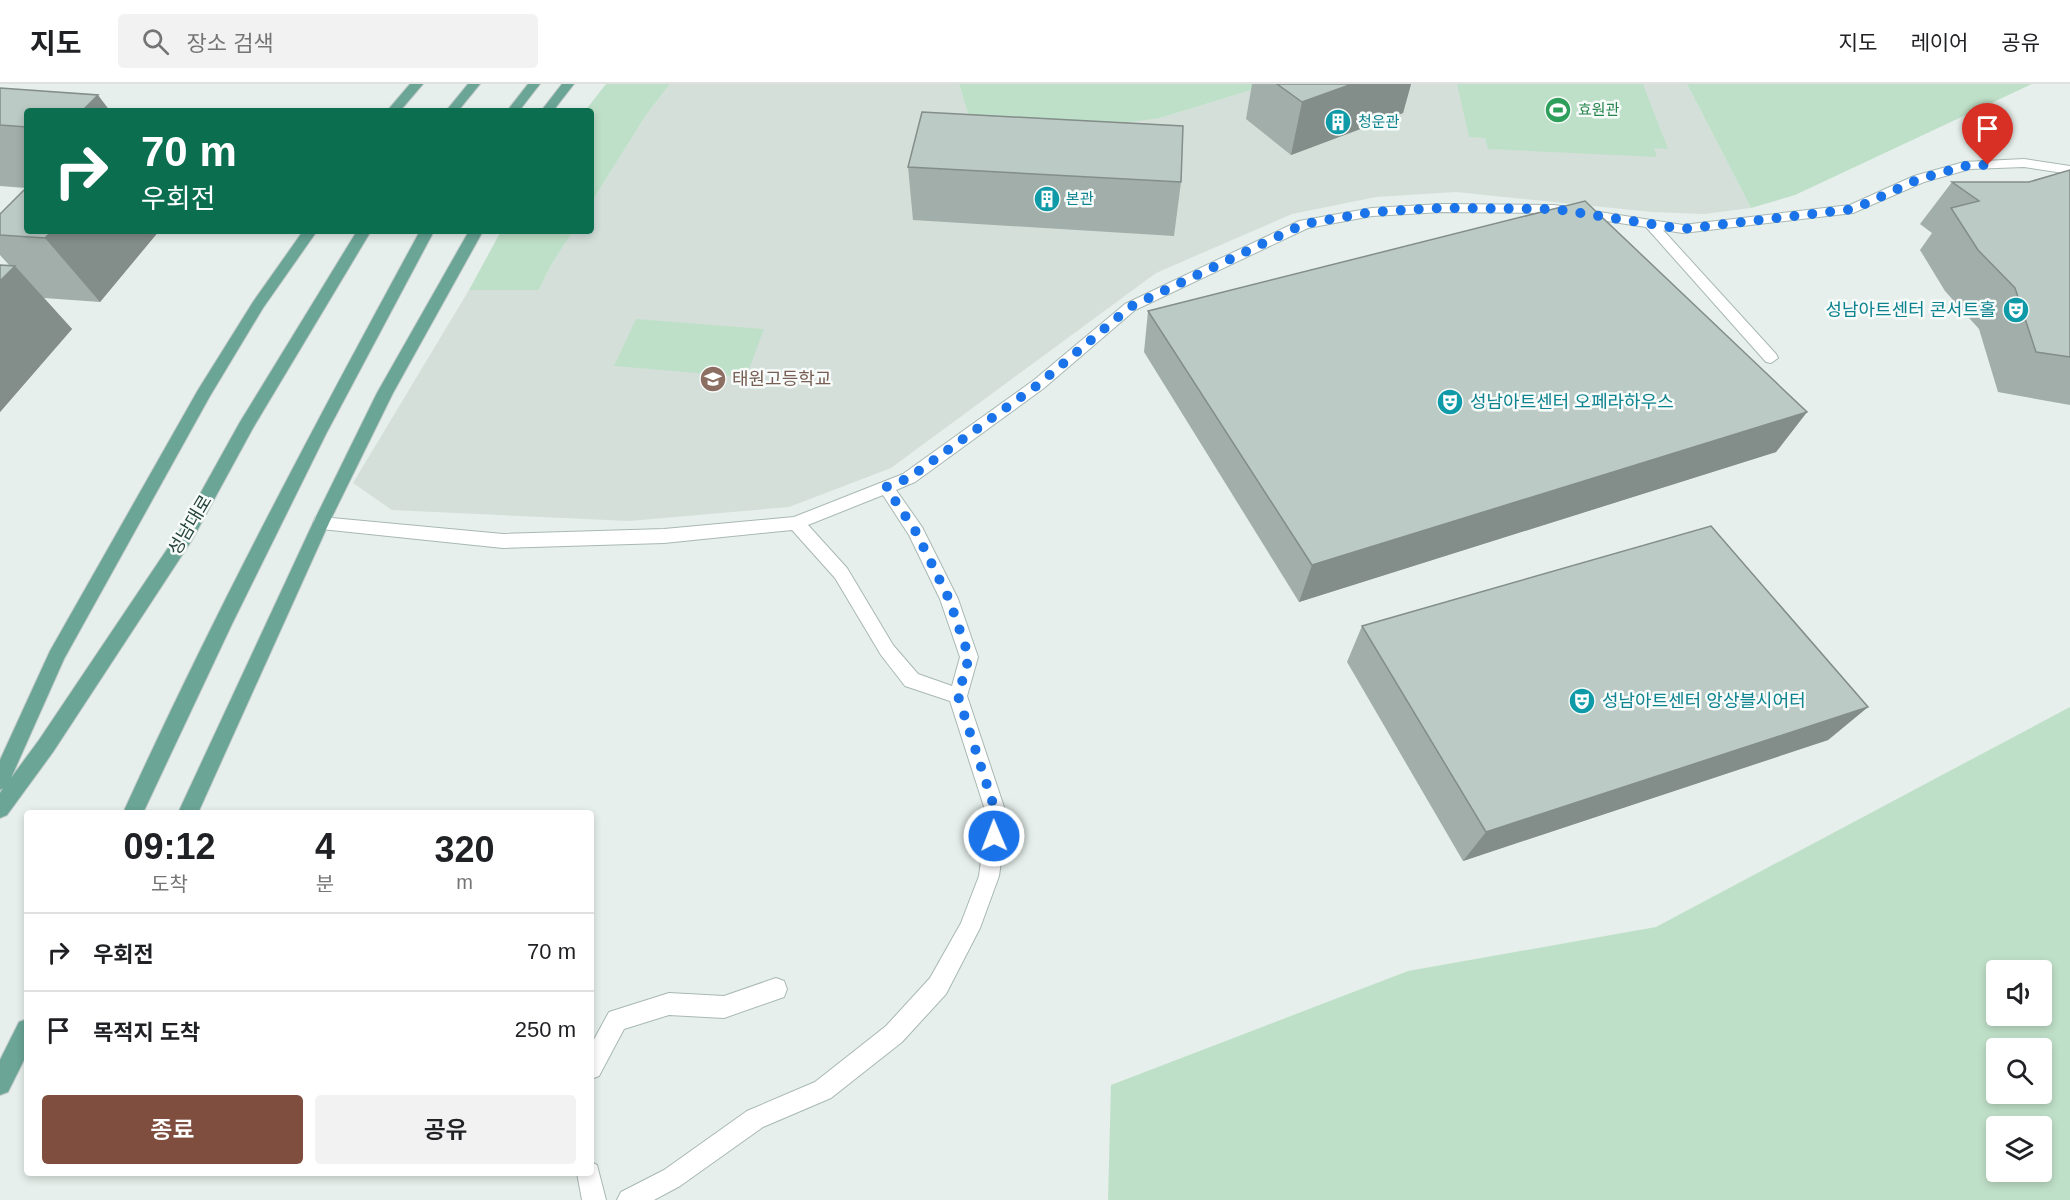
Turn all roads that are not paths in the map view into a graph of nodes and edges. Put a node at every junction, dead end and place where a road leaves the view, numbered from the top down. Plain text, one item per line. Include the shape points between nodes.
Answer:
1 (417, 84) edge
2 (474, 84) edge
3 (534, 84) edge
4 (568, 84) edge
5 (396, 108) edge
6 (454, 108) edge
7 (515, 108) edge
8 (549, 108) edge
9 (2070, 170) edge
10 (1650, 224) junction
11 (308, 234) edge
12 (362, 234) edge
13 (425, 234) edge
14 (474, 234) edge
15 (1771, 358) dead end
16 (886, 487) junction
17 (321, 523) junction
18 (796, 523) junction
19 (958, 696) junction
20 (0, 781) edge
21 (0, 809) edge
22 (134, 810) edge
23 (189, 810) edge
24 (776, 989) dead end
25 (24, 1036) edge
26 (594, 1062) edge
27 (0, 1084) edge
28 (590, 1176) edge
29 (594, 1200) edge
30 (629, 1200) edge

1 - 5 main road
2 - 6 main road
3 - 7 main road
4 - 8 main road
9 - 10 street via 2024,164 1969,165 1919,179 1854,209 1683,229
10 - 15 street
10 - 16 street via 1554,209 1442,208 1372,212 1304,224 1130,307 1039,384 909,478
11 - 20 main road via 203,394 56,656
12 - 21 main road, 성남대로 via 246,426 186,535
13 - 22 main road via 318,434
14 - 17 main road via 386,393
16 - 18 street
16 - 19 street via 916,532 952,608 969,657
17 - 18 street via 503,542 664,536
17 - 23 main road
18 - 19 street via 841,573 887,650 912,680
19 - 30 street via 997,816 988,876 969,928 938,986 894,1034 823,1090 755,1119 672,1178
24 - 26 street via 724,1007 669,1004 616,1020
25 - 27 main road
28 - 29 street

